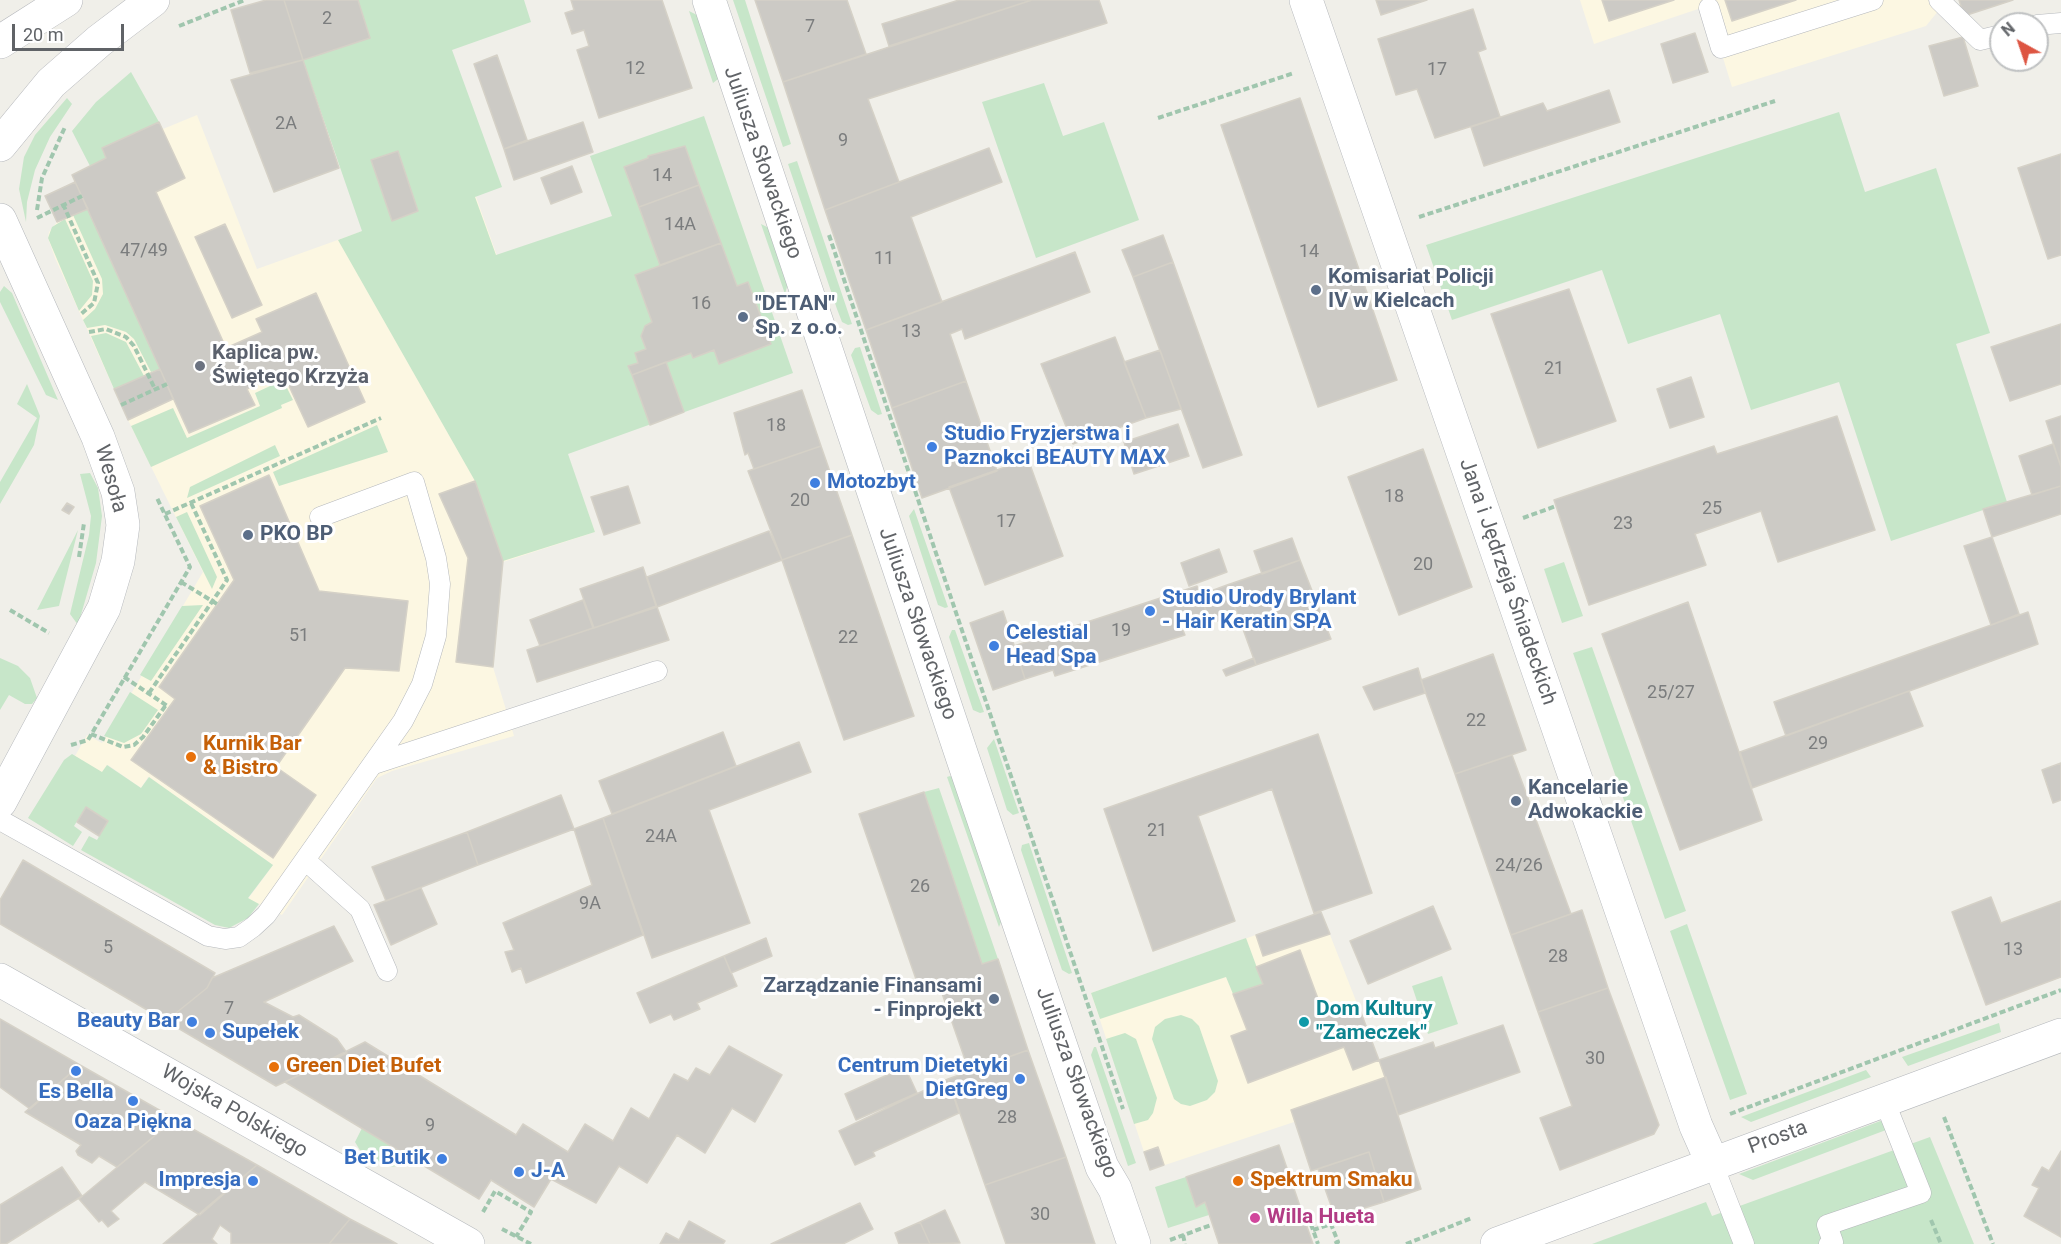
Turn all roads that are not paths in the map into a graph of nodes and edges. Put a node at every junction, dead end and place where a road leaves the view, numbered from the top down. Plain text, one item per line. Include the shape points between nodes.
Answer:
1 (66, 0) edge
2 (153, 0) edge
3 (709, 0) edge
4 (1306, 0) edge
5 (1873, 0) edge
6 (1939, 0) edge
7 (1709, 8) dead end
8 (1989, 38) edge
9 (0, 42) edge
10 (0, 145) edge
11 (0, 220) edge
12 (320, 517) dead end
13 (657, 671) dead end
14 (374, 764) junction
15 (0, 802) edge
16 (0, 820) edge
17 (306, 860) junction
18 (387, 971) dead end
19 (0, 980) edge
20 (2061, 1035) edge
21 (1884, 1100) junction
22 (1712, 1162) junction
23 (468, 1244) edge
24 (1134, 1244) edge
25 (1497, 1244) edge
26 (1743, 1244) edge
27 (1829, 1244) edge

1 - 9 street
2 - 10 street via 51,83
3 - 24 street, Juliusza Słowackiego via 1102,1167 1115,1189
4 - 22 street, Jana i Jędrzeja Śniadeckich via 1692,1115
5 - 7 lane via 1721,48
6 - 8 lane via 1980,40
11 - 15 street, Wesoła via 98,437 118,492 123,525 118,561 104,608
12 - 14 lane via 414,482 436,558 440,584 431,657 403,721
13 - 14 lane
14 - 17 lane
16 - 17 lane via 190,927 225,939 238,937 266,915
17 - 18 lane via 360,909
19 - 23 street, Wojska Polskiego
20 - 21 street, Prosta
21 - 22 street, Prosta
21 - 27 lane via 1921,1193 1827,1226 1833,1242
22 - 25 street, Prosta
22 - 26 lane

